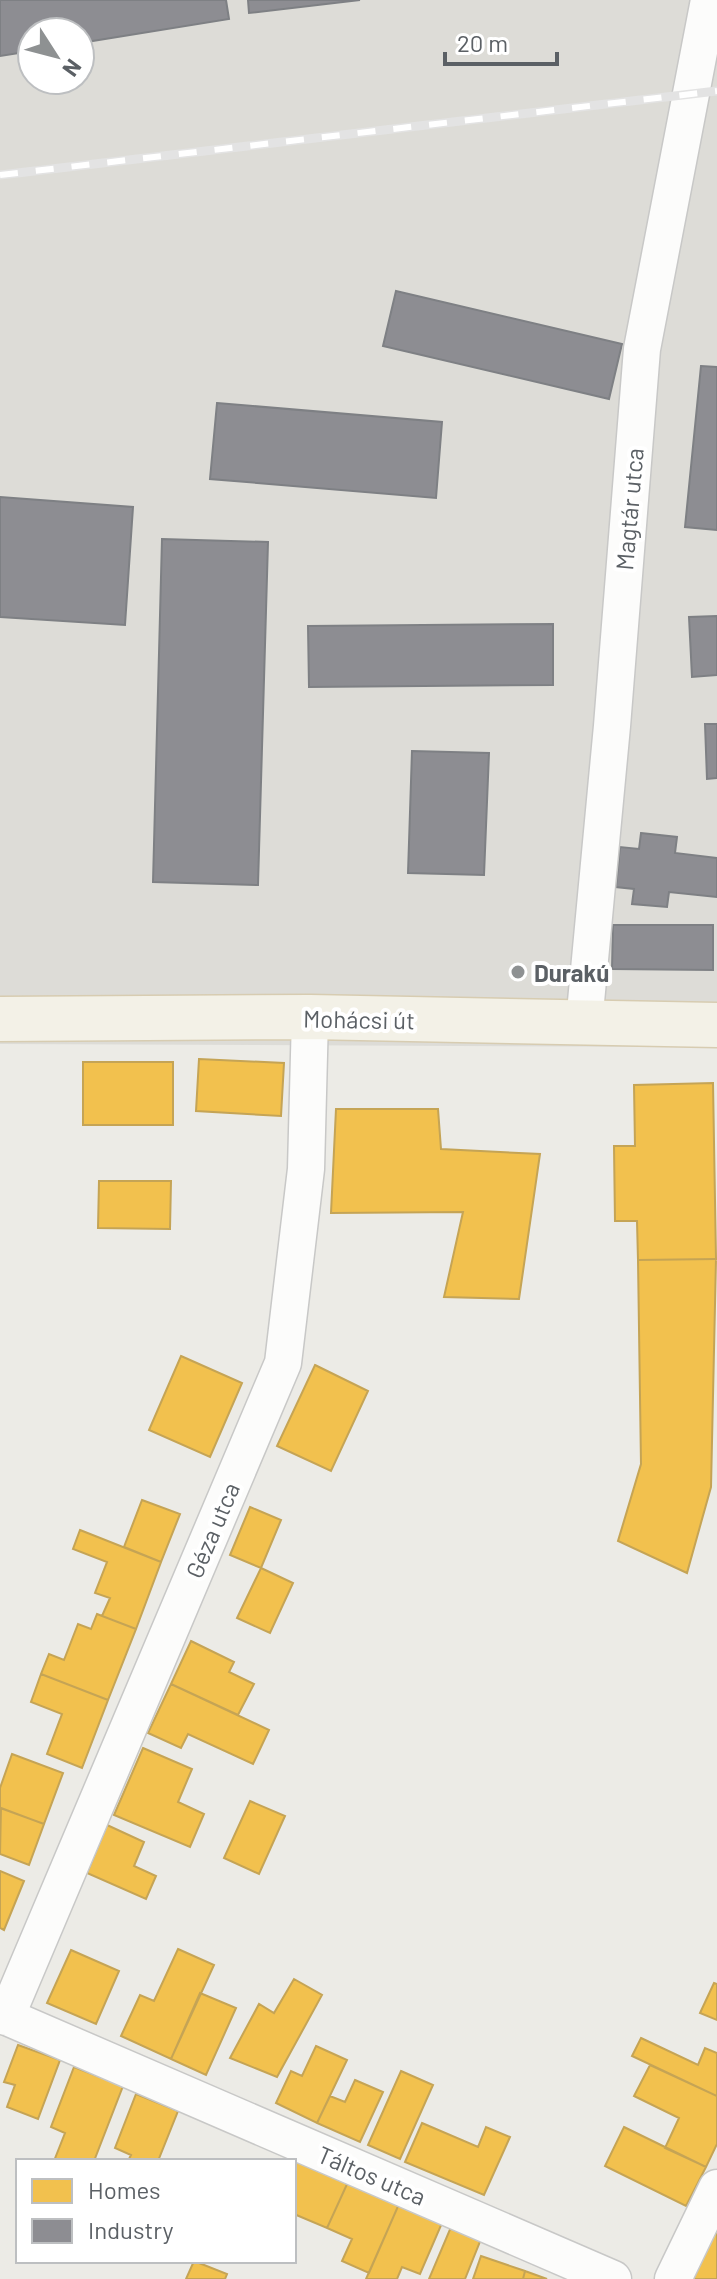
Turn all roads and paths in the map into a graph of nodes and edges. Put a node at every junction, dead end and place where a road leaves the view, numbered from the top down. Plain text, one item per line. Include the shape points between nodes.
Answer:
1 (709, 0) edge
2 (310, 1017) junction
3 (0, 1019) edge
4 (584, 1023) junction
5 (717, 1025) edge
6 (3, 2016) edge
7 (717, 2188) edge
8 (613, 2279) edge
9 (673, 2279) edge

1 - 4 street, Magtár utca via 642,349
2 - 3 main road, Mohácsi út
2 - 4 main road, Mohácsi út
2 - 6 street, Géza utca via 306,1169 283,1363
4 - 5 main road, Mohácsi út
6 - 8 street, Táltos utca
7 - 9 street

